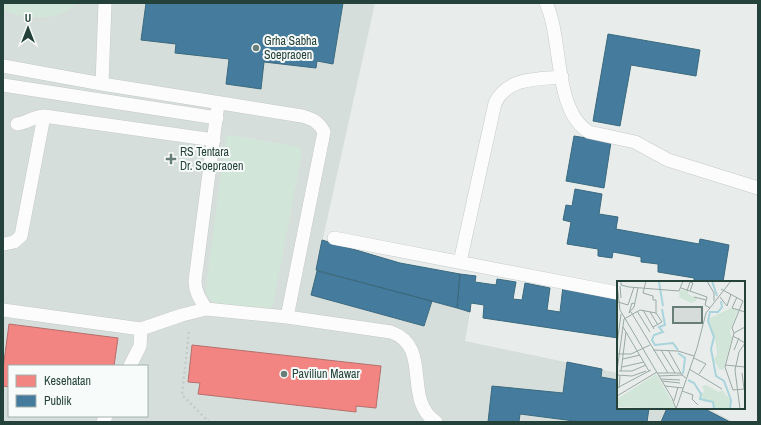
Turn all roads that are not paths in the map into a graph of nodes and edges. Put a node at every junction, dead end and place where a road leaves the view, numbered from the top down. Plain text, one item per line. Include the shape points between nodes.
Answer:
1 (105, 3) edge
2 (546, 3) edge
3 (3, 66) edge
4 (562, 77) junction
5 (102, 84) junction
6 (3, 85) edge
7 (218, 104) junction
8 (44, 116) junction
9 (217, 118) junction
10 (18, 124) dead end
11 (214, 140) junction
12 (758, 188) edge
13 (334, 238) dead end
14 (3, 247) edge
15 (460, 262) junction
16 (617, 293) edge
17 (206, 309) junction
18 (3, 310) edge
19 (287, 317) junction
20 (141, 329) junction
21 (130, 365) edge
22 (436, 422) edge

1 - 5 lane
2 - 4 lane via 554,27
3 - 5 lane
4 - 12 lane via 568,105 574,118 589,132 635,142 668,160
4 - 15 lane via 525,80 510,86 495,103
5 - 7 lane
6 - 9 lane
7 - 9 lane
7 - 19 lane via 302,116 312,119 324,132
8 - 10 lane
8 - 11 lane
8 - 14 lane via 21,236
9 - 11 lane
11 - 17 lane via 195,288
13 - 15 lane
15 - 16 lane
17 - 19 lane
17 - 20 lane
18 - 20 lane
19 - 22 lane via 391,332 400,336 414,354 419,399 425,412
20 - 21 lane via 140,346

